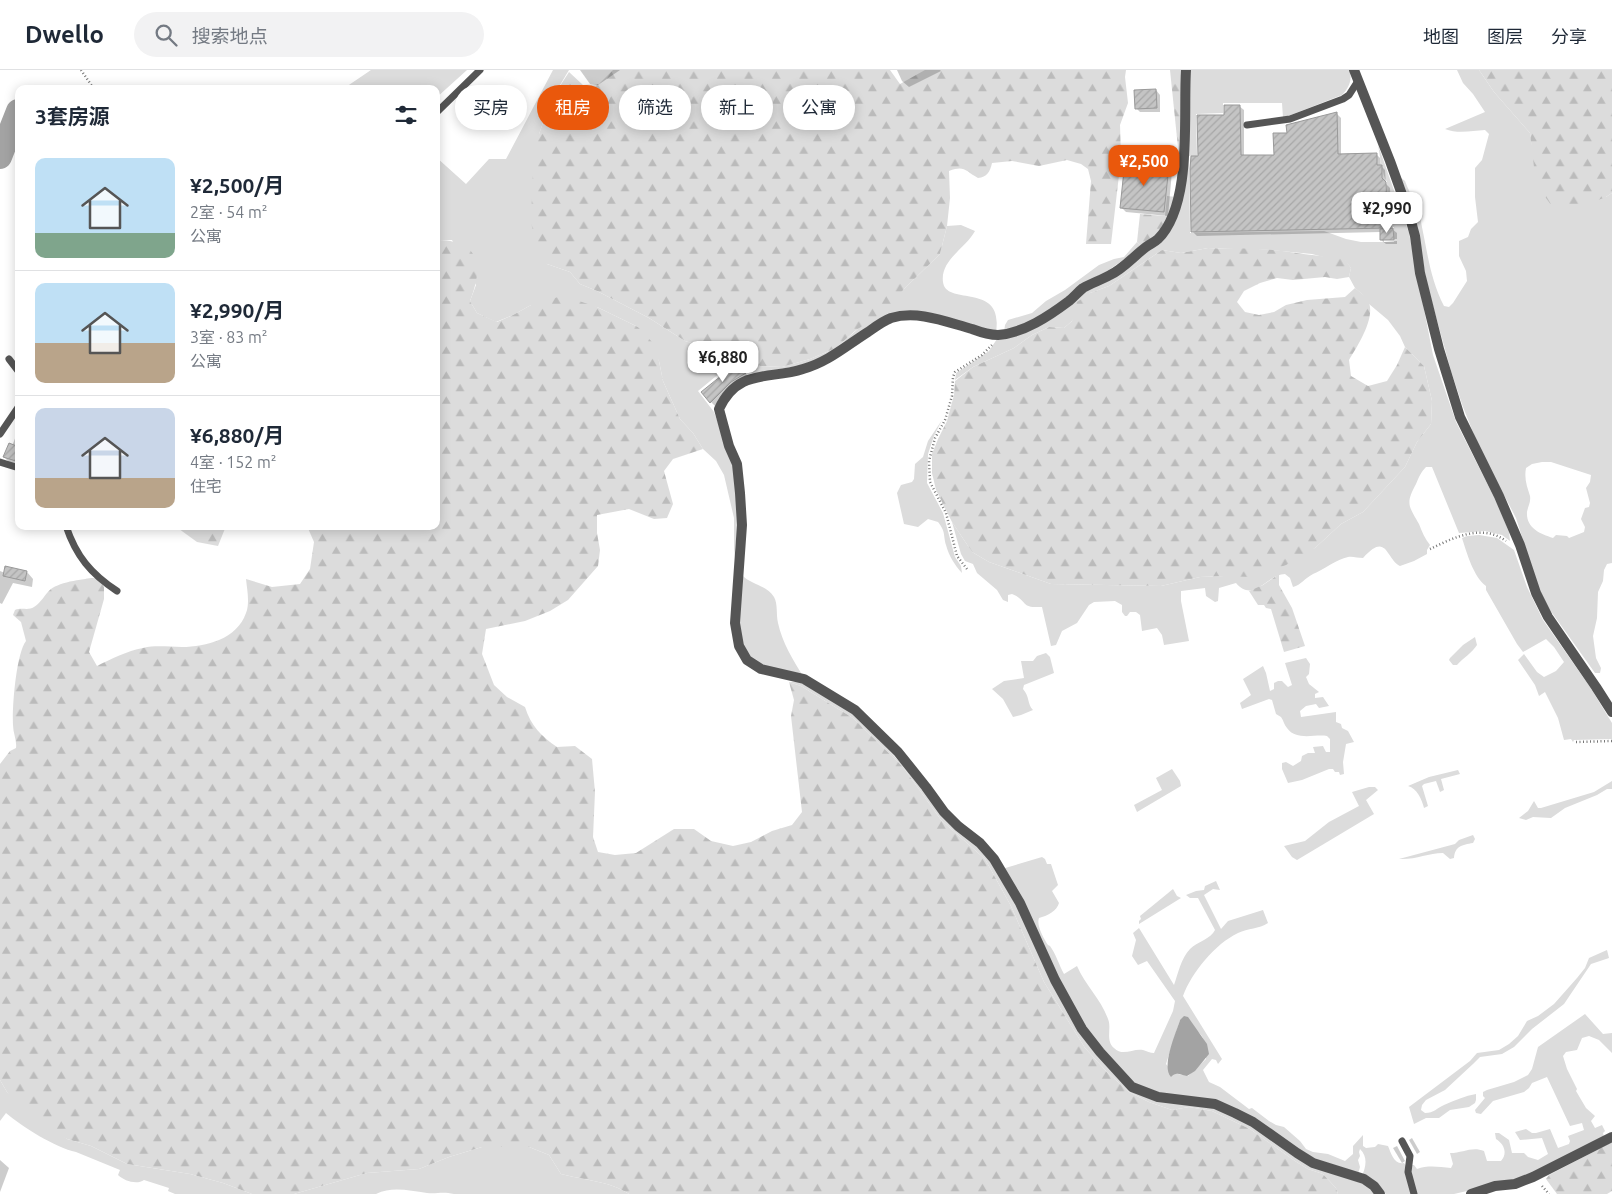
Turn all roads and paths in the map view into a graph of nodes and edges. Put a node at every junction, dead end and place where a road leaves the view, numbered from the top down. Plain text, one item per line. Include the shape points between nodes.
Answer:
1 (80, 70) edge
2 (480, 70) edge
3 (1186, 70) edge
4 (1354, 70) edge
5 (1358, 81) junction
6 (91, 85) edge
7 (440, 109) edge
8 (1247, 125) dead end
9 (995, 335) junction
10 (9, 359) dead end
11 (15, 367) edge
12 (15, 412) edge
13 (0, 434) edge
14 (0, 462) edge
15 (15, 467) edge
16 (68, 530) edge
17 (1520, 545) junction
18 (1430, 550) dead end
19 (967, 569) dead end
20 (117, 591) dead end
21 (1612, 712) edge
22 (1612, 740) edge
23 (1576, 742) dead end
24 (1612, 1137) edge
25 (1402, 1141) dead end
26 (1380, 1194) edge
27 (1414, 1194) edge
28 (1471, 1194) edge

1 - 6 path
2 - 7 lane
3 - 9 street via 1181,185 1178,202 1164,232 1116,272 1082,289 1042,318 1016,331
4 - 5 street
5 - 8 lane via 1343,99 1290,119
5 - 17 street via 1409,214 1439,349 1460,417
9 - 19 path via 988,350 955,372 952,396 929,461 930,482 946,512 957,556
9 - 26 street via 921,315 890,318 826,360 792,372 751,378 723,400 719,410 736,464 740,493 742,525 735,623 739,646 747,660 761,669 804,679 855,710 898,752 944,812 980,843 994,859 1020,903 1055,980 1082,1029 1132,1087 1158,1098 1215,1104 1254,1122 1313,1162 1364,1179
10 - 11 lane
12 - 13 lane
14 - 15 lane
16 - 20 lane via 80,558
17 - 18 path via 1495,535 1476,533
17 - 21 street via 1527,571 1548,617
22 - 23 path
24 - 28 street via 1533,1177
25 - 27 lane via 1410,1156 1408,1172

